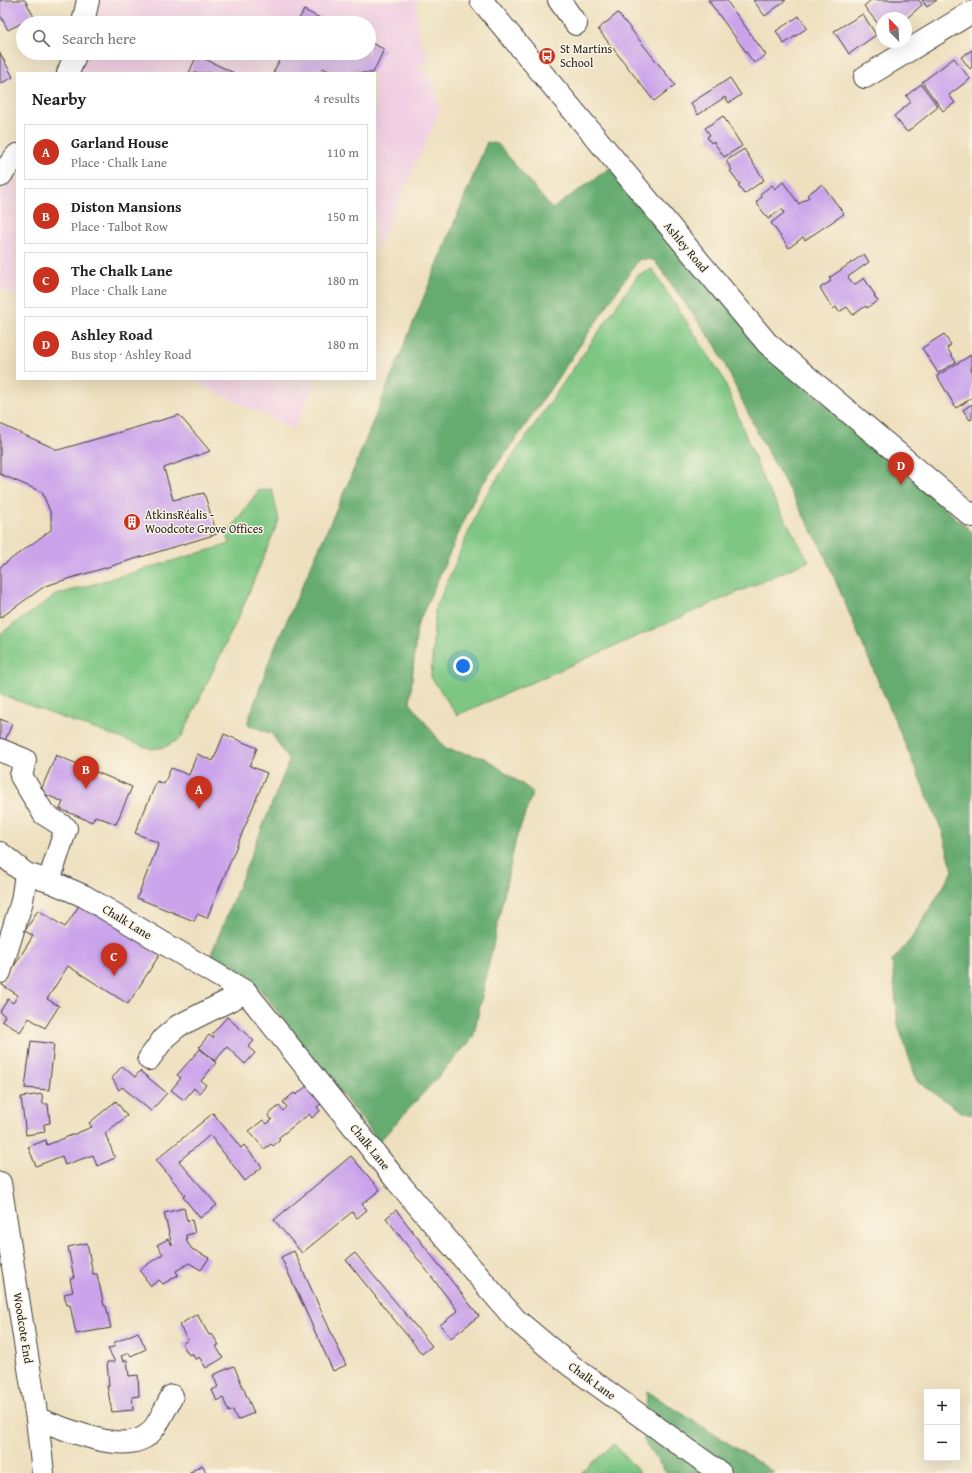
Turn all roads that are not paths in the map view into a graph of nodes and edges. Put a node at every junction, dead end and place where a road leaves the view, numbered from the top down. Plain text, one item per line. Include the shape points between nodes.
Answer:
1 (88, 0) edge
2 (481, 0) edge
3 (559, 0) edge
4 (972, 12) edge
5 (85, 16) edge
6 (576, 24) dead end
7 (73, 60) edge
8 (68, 72) edge
9 (865, 76) dead end
10 (16, 156) edge
11 (0, 176) edge
12 (972, 516) edge
13 (0, 750) edge
14 (0, 853) edge
15 (26, 874) junction
16 (50, 881) junction
17 (0, 972) edge
18 (246, 992) junction
19 (149, 1059) dead end
20 (0, 1183) edge
21 (172, 1396) dead end
22 (37, 1419) junction
23 (42, 1473) edge
24 (720, 1473) edge

1 - 5 street
2 - 12 street, Ashley Road via 767,343
3 - 6 street
4 - 9 street
7 - 8 street
10 - 11 street
13 - 16 street via 24,760 21,776 44,814 66,828
14 - 15 street, Chalk Lane
15 - 16 street, Chalk Lane
15 - 17 street via 22,901
16 - 18 street, Chalk Lane via 84,896
18 - 19 street via 178,1026 164,1038
18 - 24 street, Chalk Lane via 397,1181 515,1319 570,1365
20 - 22 street, Woodcote End
21 - 22 street via 152,1431 127,1442 110,1443
22 - 23 street, Woodcote End

